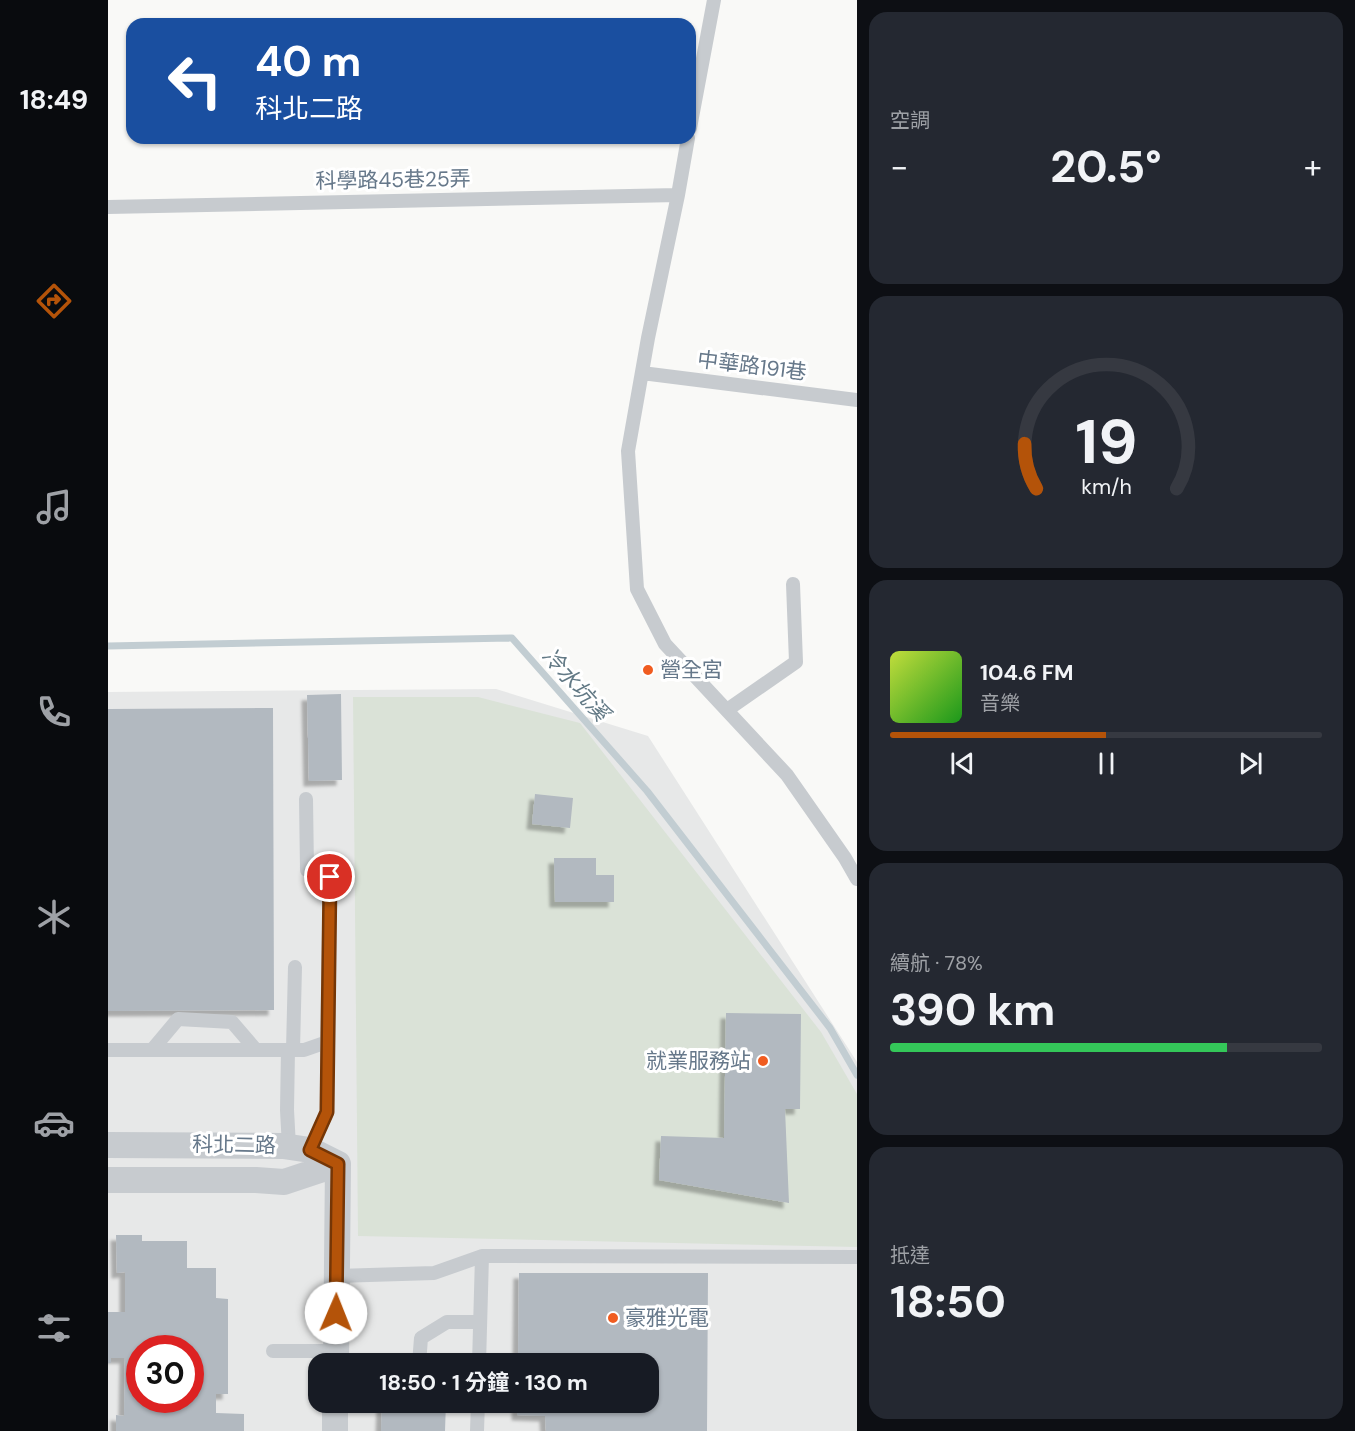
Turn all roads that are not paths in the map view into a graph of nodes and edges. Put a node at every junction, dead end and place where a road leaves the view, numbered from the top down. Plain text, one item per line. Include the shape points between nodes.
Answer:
1 (714, 0) edge
2 (696, 96) edge
3 (687, 144) edge
4 (678, 195) junction
5 (108, 207) edge
6 (642, 373) junction
7 (857, 400) edge
8 (793, 584) dead end
9 (727, 710) junction
10 (306, 799) dead end
11 (857, 879) edge
12 (295, 967) dead end
13 (327, 1042) junction
14 (108, 1050) edge
15 (152, 1050) junction
16 (256, 1050) junction
17 (291, 1050) junction
18 (108, 1145) edge
19 (300, 1148) junction
20 (338, 1164) junction
21 (108, 1180) edge
22 (482, 1256) junction
23 (857, 1257) edge
24 (337, 1276) junction
25 (480, 1322) junction
26 (273, 1351) dead end
27 (336, 1353) edge
28 (420, 1353) edge
29 (479, 1353) edge
30 (308, 1354) edge
31 (335, 1413) edge
32 (478, 1413) edge
33 (335, 1431) edge
34 (477, 1431) edge

1 - 2 lane
3 - 4 lane
4 - 5 lane, 科學路45巷25弄
4 - 6 lane
6 - 7 lane, 中華路191巷
6 - 9 lane via 628,451 637,589 666,644
8 - 9 lane via 796,662
9 - 11 lane via 787,775
10 - 13 lane via 307,870 330,877
12 - 17 lane
13 - 17 lane
13 - 19 lane via 327,1112
14 - 15 lane
15 - 16 lane
15 - 16 lane via 178,1019 232,1022
16 - 17 lane
17 - 19 lane
18 - 19 street, 科北二路 via 257,1144
19 - 20 street, 科北二路
20 - 21 street, 科北二路 via 284,1182
20 - 24 street
22 - 23 lane
22 - 24 lane via 434,1274
22 - 25 lane
24 - 27 street
25 - 28 lane via 447,1322 421,1338
25 - 29 lane
26 - 30 lane
31 - 33 street
32 - 34 lane

